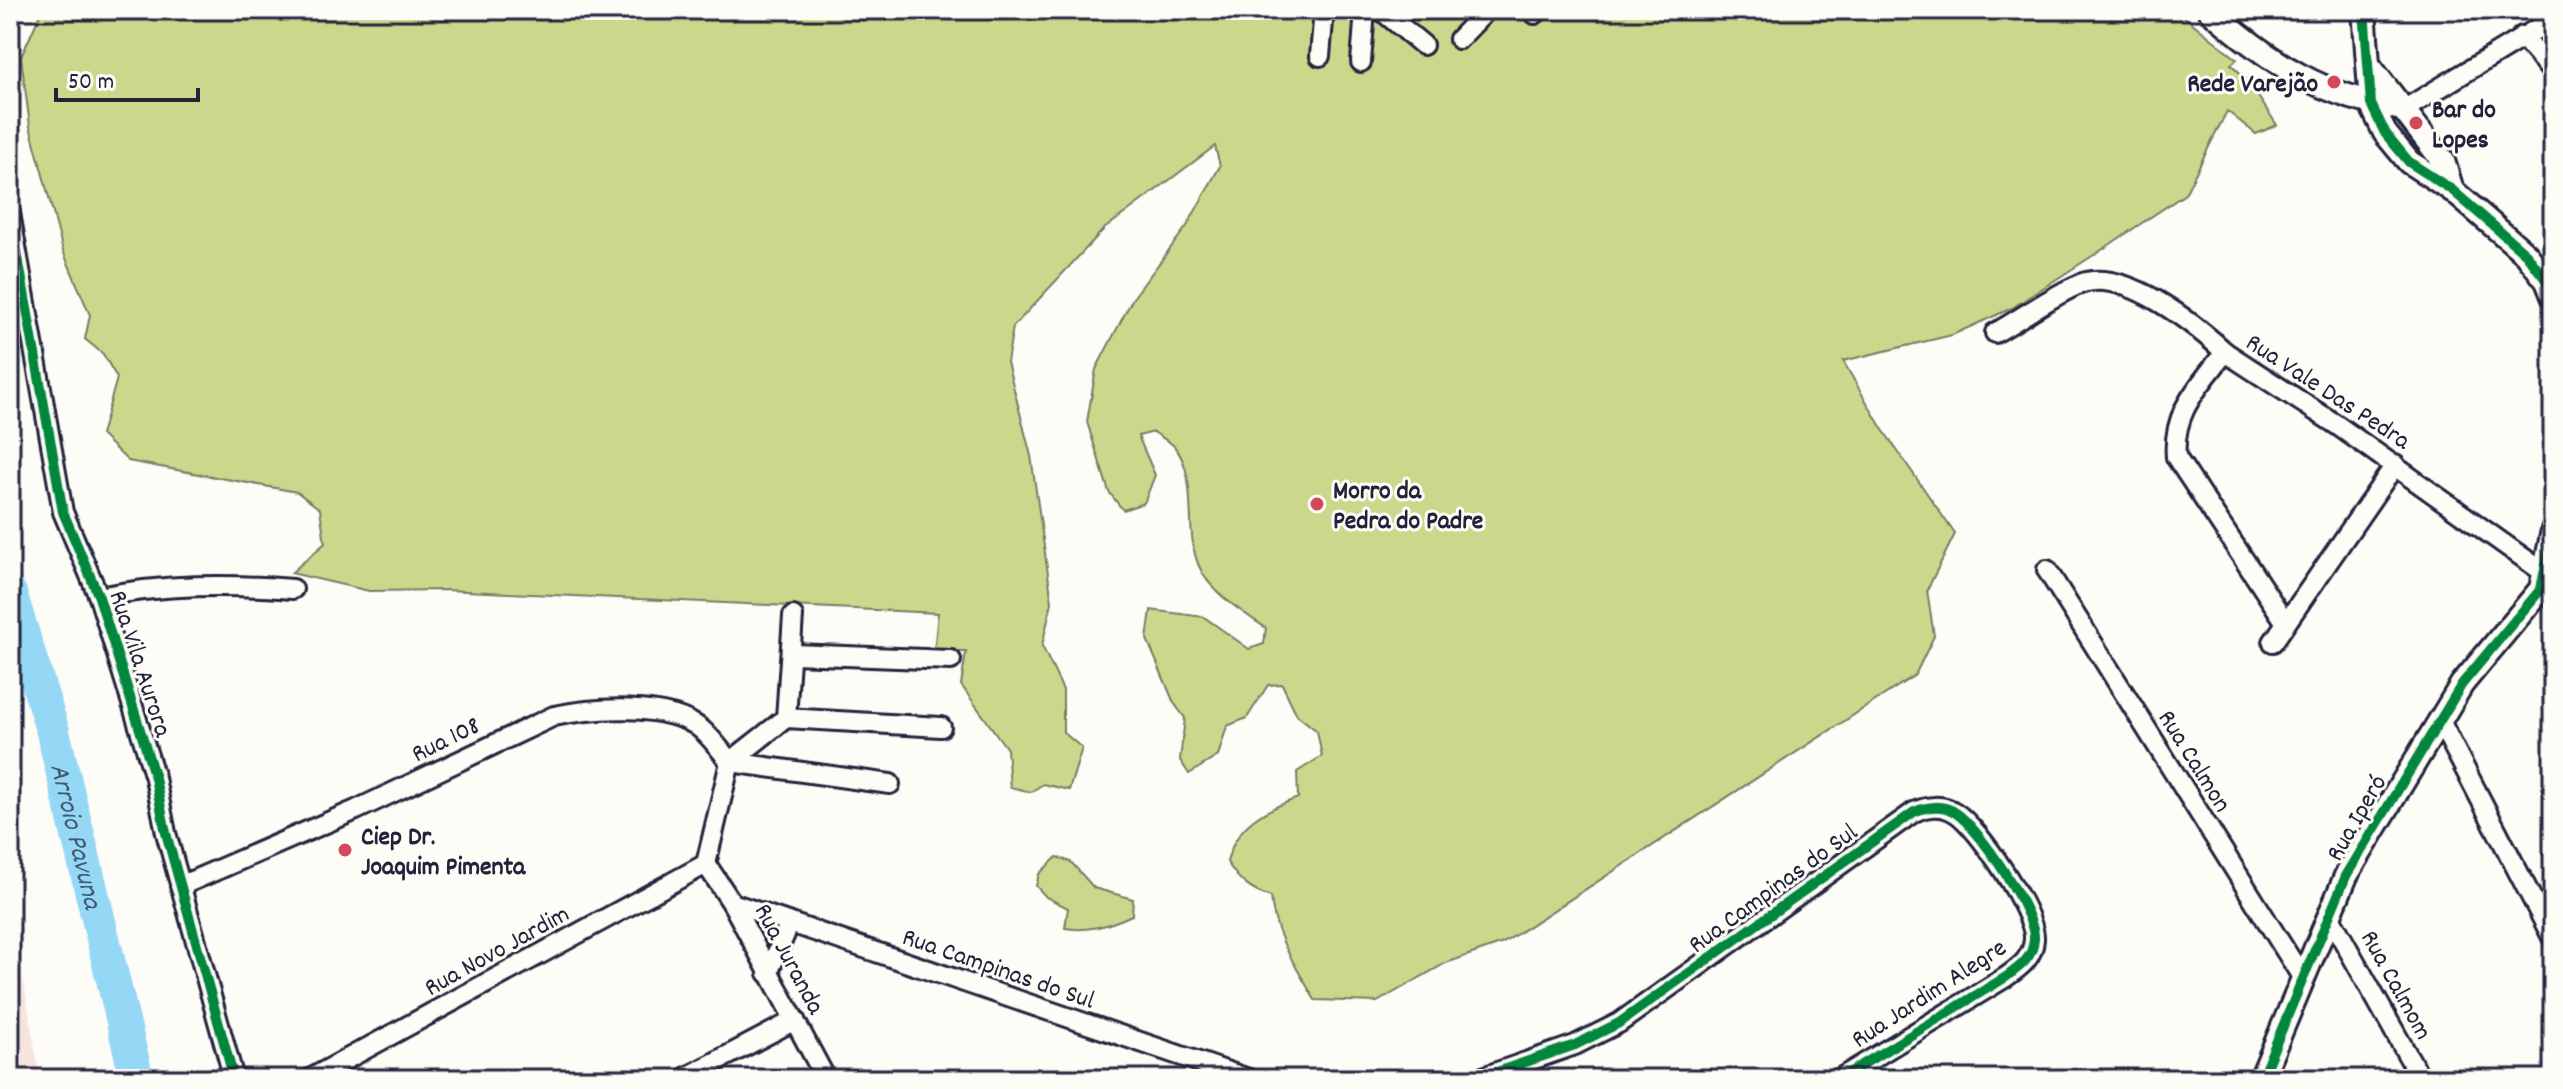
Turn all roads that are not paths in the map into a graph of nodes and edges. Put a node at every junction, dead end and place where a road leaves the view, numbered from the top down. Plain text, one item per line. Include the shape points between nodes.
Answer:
1 (1324, 10) edge
2 (1365, 10) edge
3 (1381, 10) edge
4 (1487, 10) edge
5 (2210, 10) edge
6 (2364, 10) edge
7 (2553, 19) edge
8 (2522, 36) junction
9 (1459, 39) dead end
10 (1423, 45) dead end
11 (1320, 56) dead end
12 (1361, 62) dead end
13 (2371, 68) junction
14 (2553, 73) edge
15 (2371, 104) junction
16 (2405, 109) junction
17 (2452, 190) junction
18 (10, 213) edge
19 (2553, 296) edge
20 (1995, 333) dead end
21 (2225, 352) junction
22 (2395, 465) junction
23 (2552, 539) edge
24 (2047, 570) dead end
25 (2546, 574) junction
26 (293, 589) dead end
27 (99, 597) junction
28 (793, 616) dead end
29 (2286, 623) junction
30 (2273, 642) dead end
31 (793, 654) junction
32 (951, 660) dead end
33 (786, 718) junction
34 (2439, 719) junction
35 (941, 727) dead end
36 (730, 762) junction
37 (890, 784) dead end
38 (706, 864) junction
39 (180, 886) junction
40 (732, 903) junction
41 (2329, 915) junction
42 (790, 923) junction
43 (2553, 939) edge
44 (2035, 941) joint
45 (768, 973) junction
46 (2302, 977) junction
47 (795, 1020) junction
48 (234, 1079) edge
49 (310, 1079) edge
50 (683, 1079) edge
51 (826, 1079) edge
52 (1249, 1079) edge
53 (1477, 1079) edge
54 (1839, 1079) edge
55 (2261, 1079) edge
56 (2421, 1079) edge

1 - 11 street
2 - 12 street
3 - 10 street
4 - 9 street
5 - 15 street via 2264,57 2326,89
6 - 13 street
7 - 8 street
8 - 14 street
8 - 16 street
13 - 15 street
13 - 16 street
15 - 16 street
15 - 17 street via 2385,133 2409,162
16 - 17 street via 2443,161
17 - 19 street via 2526,254
18 - 27 street, Rua Vila Aurora via 63,512
20 - 21 street via 2081,284 2103,279 2134,288
21 - 22 street, Rua Vale Das Pedra
21 - 29 street, Rua Vale Das Pedra via 2182,410 2174,433 2176,457
22 - 25 street, Rua Vale Das Pedra
22 - 29 street
23 - 25 street, Rua Iperó
24 - 46 street, Rua Calmon
25 - 34 street, Rua Iperó via 2531,603
26 - 27 street via 181,586
27 - 39 street, Rua Vila Aurora via 155,778
28 - 31 street
29 - 30 street
31 - 32 street
31 - 33 street
33 - 35 street
33 - 36 street
34 - 41 street, Rua Iperó via 2346,876
34 - 43 street
36 - 37 street
36 - 38 street
36 - 39 street, Rua 108 via 701,729 671,715 605,709 554,716
38 - 40 street, Rua Juranda
38 - 49 street, Rua Novo Jardim
39 - 48 street, Rua Vila Aurora
40 - 42 street, Rua Campinas do Sul
40 - 45 street, Rua Juranda
41 - 46 street, Rua Iperó
41 - 56 street, Rua Calmom
42 - 45 street
42 - 52 street, Rua Campinas do Sul
44 - 53 street, Rua Campinas do Sul via 2023,903 1971,827 1954,811 1928,807 1619,1023 1561,1051
44 - 54 street, Rua Jardim Alegre via 2028,959 2006,977
45 - 47 street, Rua Juranda
46 - 55 street, Rua Iperó
47 - 50 street
47 - 51 street, Rua Juranda

